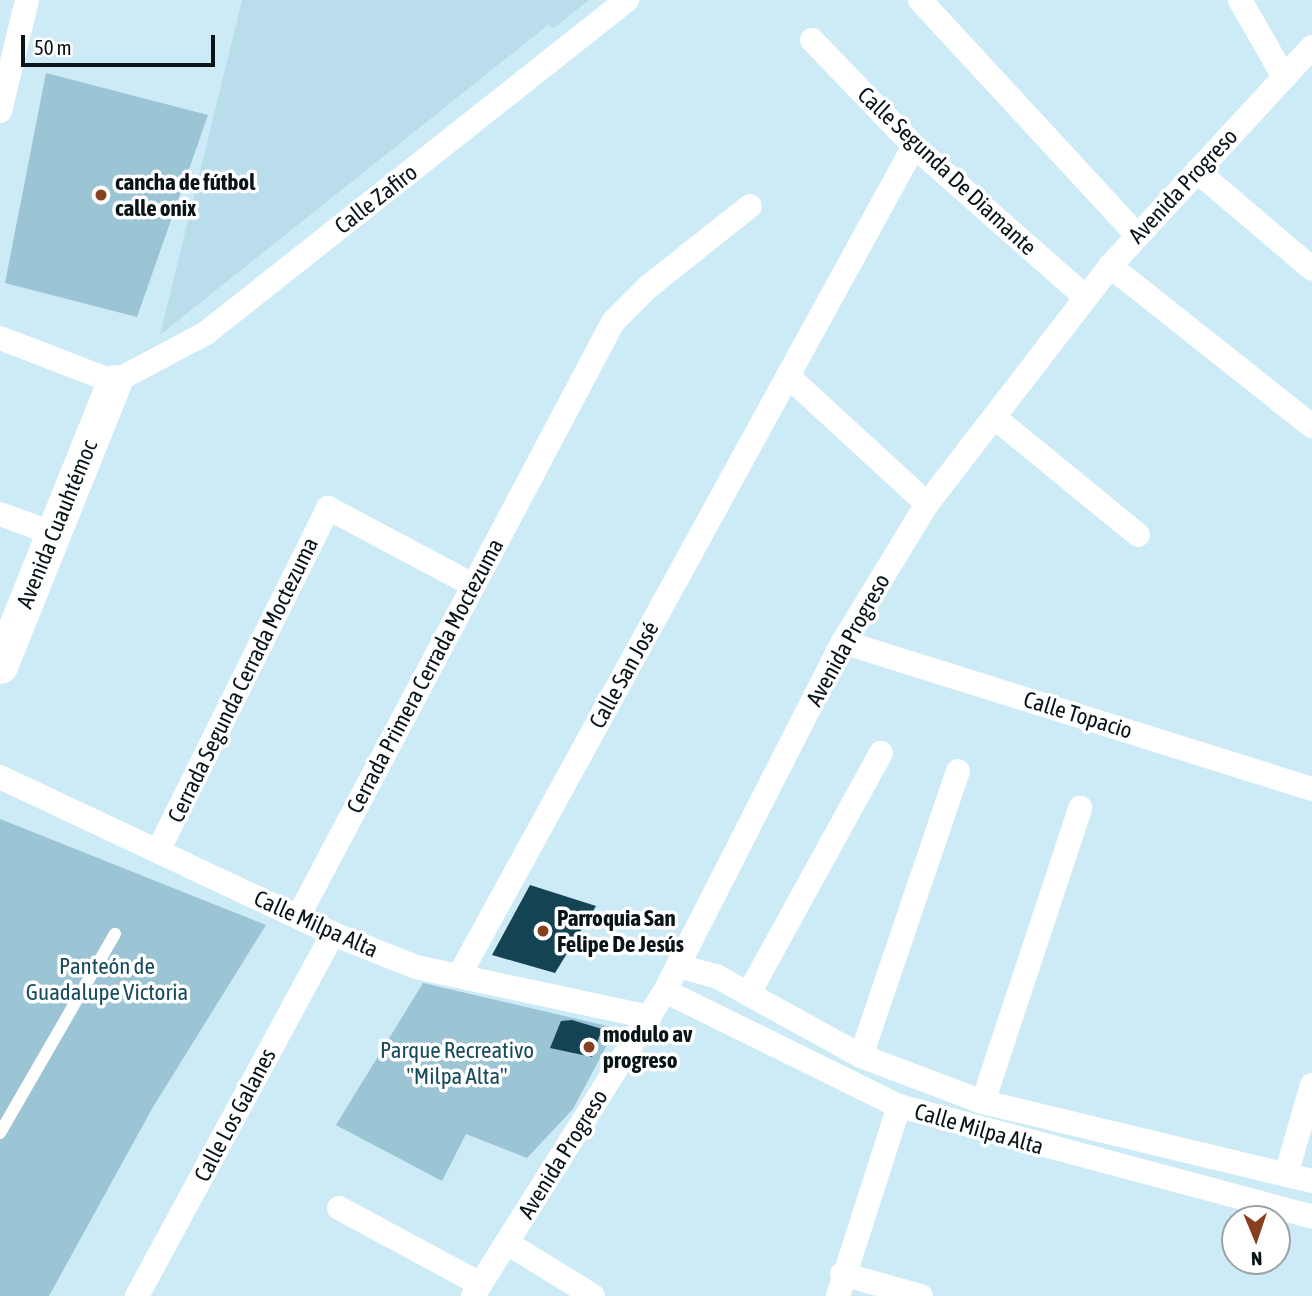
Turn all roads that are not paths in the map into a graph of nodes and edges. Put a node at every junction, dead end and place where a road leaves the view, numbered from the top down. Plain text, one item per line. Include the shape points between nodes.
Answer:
1 (27, 0) edge
2 (627, 0) edge
3 (920, 0) edge
4 (1240, 0) edge
5 (812, 40) dead end
6 (1312, 47) edge
7 (1283, 77) junction
8 (0, 111) edge
9 (914, 146) junction
10 (1196, 171) junction
11 (750, 206) dead end
12 (1137, 236) junction
13 (1110, 266) junction
14 (1312, 269) edge
15 (1085, 297) junction
16 (0, 338) edge
17 (788, 376) junction
18 (114, 382) junction
19 (994, 417) junction
20 (1312, 426) edge
21 (928, 504) junction
22 (0, 514) edge
23 (52, 533) junction
24 (1138, 535) dead end
25 (473, 585) junction
26 (843, 642) junction
27 (0, 666) edge
28 (881, 753) dead end
29 (957, 771) dead end
30 (0, 777) edge
31 (1312, 789) edge
32 (1080, 808) dead end
33 (158, 851) junction
34 (298, 917) junction
35 (115, 934) dead end
36 (333, 934) junction
37 (678, 966) junction
38 (460, 974) junction
39 (665, 991) junction
40 (749, 993) junction
41 (650, 1017) junction
42 (861, 1056) junction
43 (1312, 1085) edge
44 (983, 1102) junction
45 (899, 1106) junction
46 (0, 1133) edge
47 (1286, 1175) junction
48 (1312, 1181) edge
49 (339, 1208) dead end
50 (1312, 1217) edge
51 (507, 1243) junction
52 (840, 1285) edge
53 (477, 1290) edge
54 (137, 1296) edge
55 (593, 1296) edge
56 (921, 1296) edge

1 - 8 street
2 - 18 street, Calle Zafiro via 206,333
3 - 12 street
4 - 7 street
5 - 9 street, Calle Segunda De Diamante
6 - 7 street, Avenida Progreso
7 - 10 street, Avenida Progreso
9 - 15 street, Calle Segunda De Diamante
9 - 17 street, Calle San José
10 - 12 street, Avenida Progreso
10 - 14 street
11 - 25 street, Cerrada Primera Cerrada Moctezuma via 648,287 613,322
12 - 13 street, Avenida Progreso
13 - 15 street, Avenida Progreso
13 - 20 street
15 - 19 street, Avenida Progreso
16 - 18 street
17 - 21 street
17 - 38 street, Calle San José
18 - 23 main road, Avenida Cuauhtémoc
19 - 21 street, Avenida Progreso
19 - 24 street
21 - 26 street, Avenida Progreso
22 - 23 street
23 - 27 main road, Avenida Cuauhtémoc
25 - 33 street, Cerrada Segunda Cerrada Moctezuma via 328,508
25 - 34 street, Cerrada Primera Cerrada Moctezuma
26 - 31 street, Calle Topacio
26 - 37 street, Avenida Progreso
28 - 40 street
29 - 42 street
30 - 33 street, Calle Milpa Alta
32 - 44 street
33 - 34 street, Calle Milpa Alta
34 - 36 street, Calle Milpa Alta
35 - 46 lane
36 - 38 street, Calle Milpa Alta via 416,967
36 - 54 street, Calle Los Galanes
37 - 39 street, Avenida Progreso
37 - 40 street, Calle Milpa Alta via 716,976
38 - 41 street, Calle Milpa Alta
39 - 41 street, Avenida Progreso
39 - 45 street, Calle Milpa Alta
40 - 42 street, Calle Milpa Alta
41 - 51 street, Avenida Progreso
42 - 44 street, Calle Milpa Alta
43 - 47 street
44 - 47 street, Calle Milpa Alta
45 - 50 street, Calle Milpa Alta
45 - 52 street
47 - 48 street, Calle Milpa Alta
49 - 53 street
51 - 53 street, Avenida Progreso
51 - 55 street
52 - 56 street

